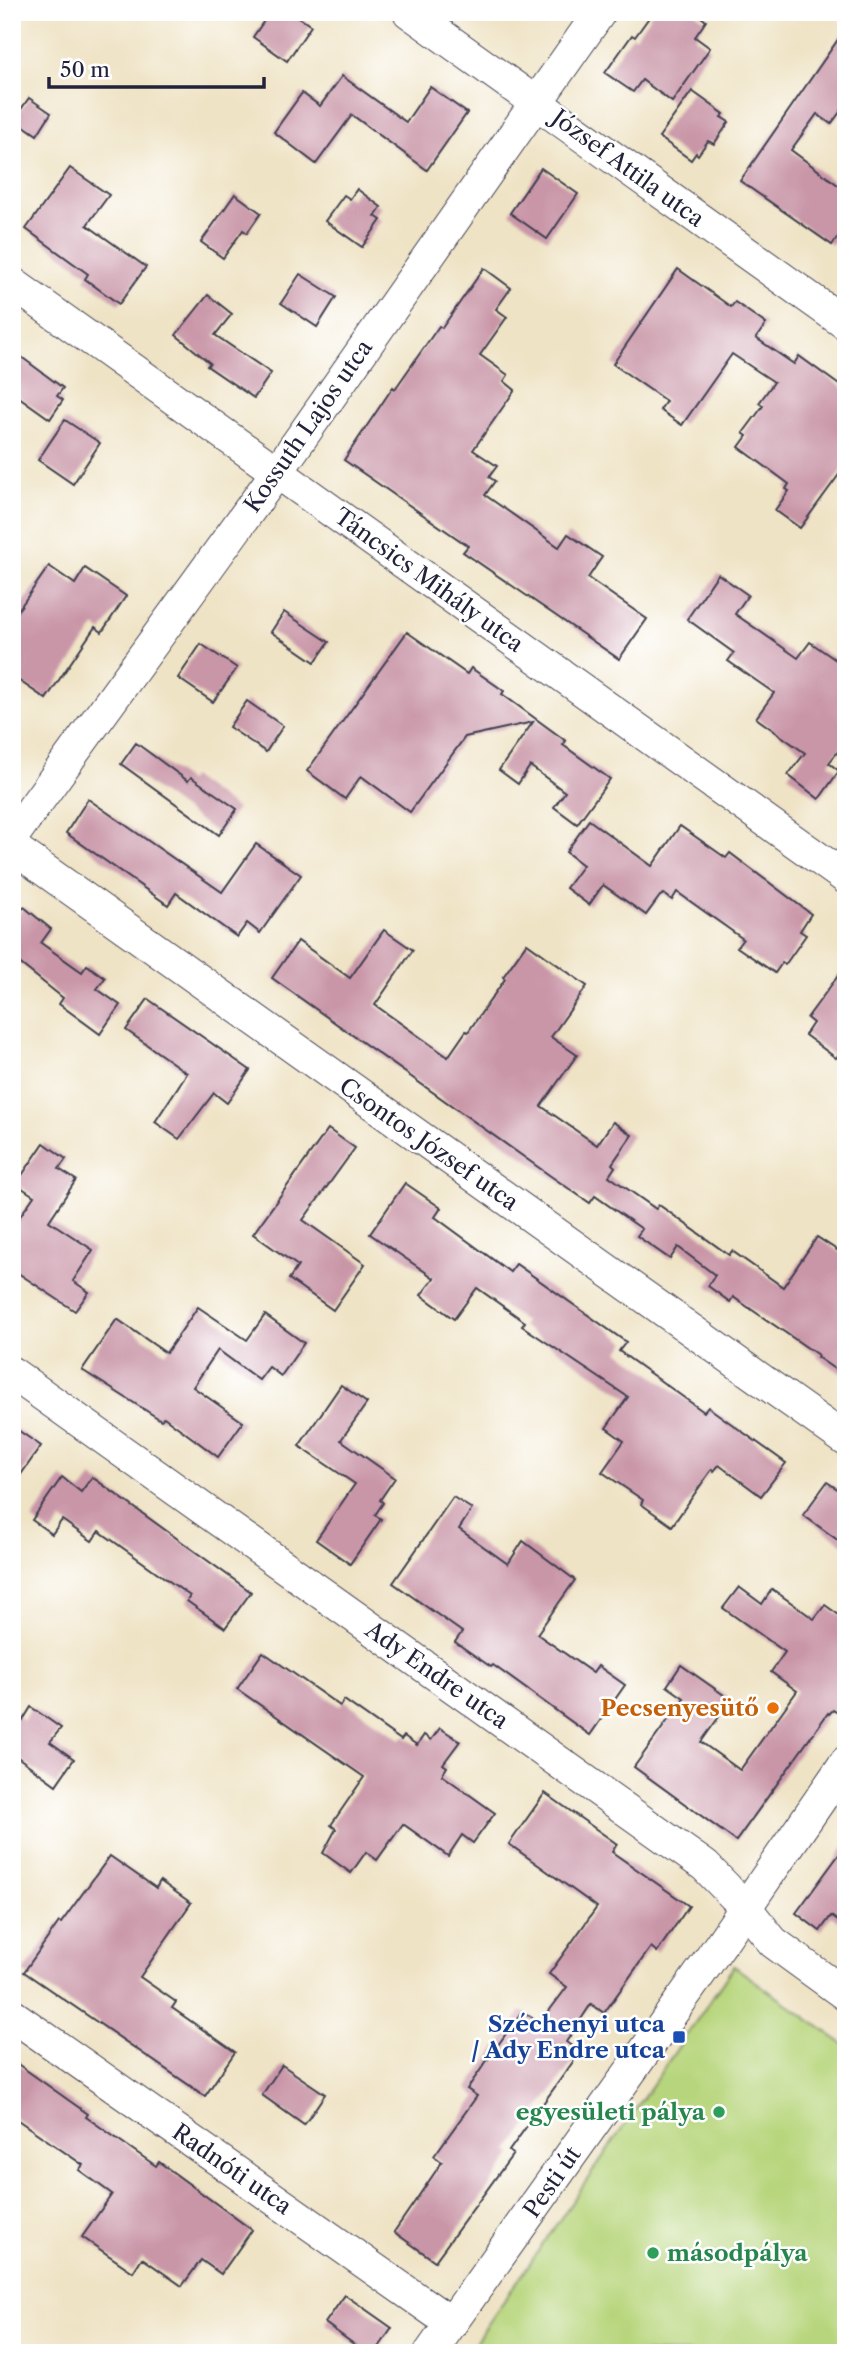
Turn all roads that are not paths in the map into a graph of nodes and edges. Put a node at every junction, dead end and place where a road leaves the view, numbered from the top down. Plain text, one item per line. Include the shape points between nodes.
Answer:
1 (409, 12) edge
2 (600, 12) edge
3 (536, 102) junction
4 (12, 283) edge
5 (846, 324) edge
6 (277, 472) junction
7 (12, 837) edge
8 (12, 847) edge
9 (846, 878) edge
10 (12, 1373) edge
11 (846, 1440) edge
12 (846, 1762) edge
13 (745, 1907) junction
14 (846, 1995) edge
15 (12, 2015) edge
16 (451, 2323) junction
17 (430, 2353) edge

1 - 3 street, József Attila utca
2 - 3 street, Kossuth Lajos utca
3 - 5 street, József Attila utca
3 - 6 street, Kossuth Lajos utca
4 - 6 street, Táncsics Mihály utca
6 - 7 street, Kossuth Lajos utca
6 - 9 street, Táncsics Mihály utca
8 - 11 street, Csontos József utca
10 - 13 street, Ady Endre utca via 705,1866
12 - 13 street, Pesti út
13 - 14 street, Ady Endre utca via 773,1942
13 - 16 street, Pesti út
15 - 16 street, Radnóti utca
16 - 17 street, Pesti út

